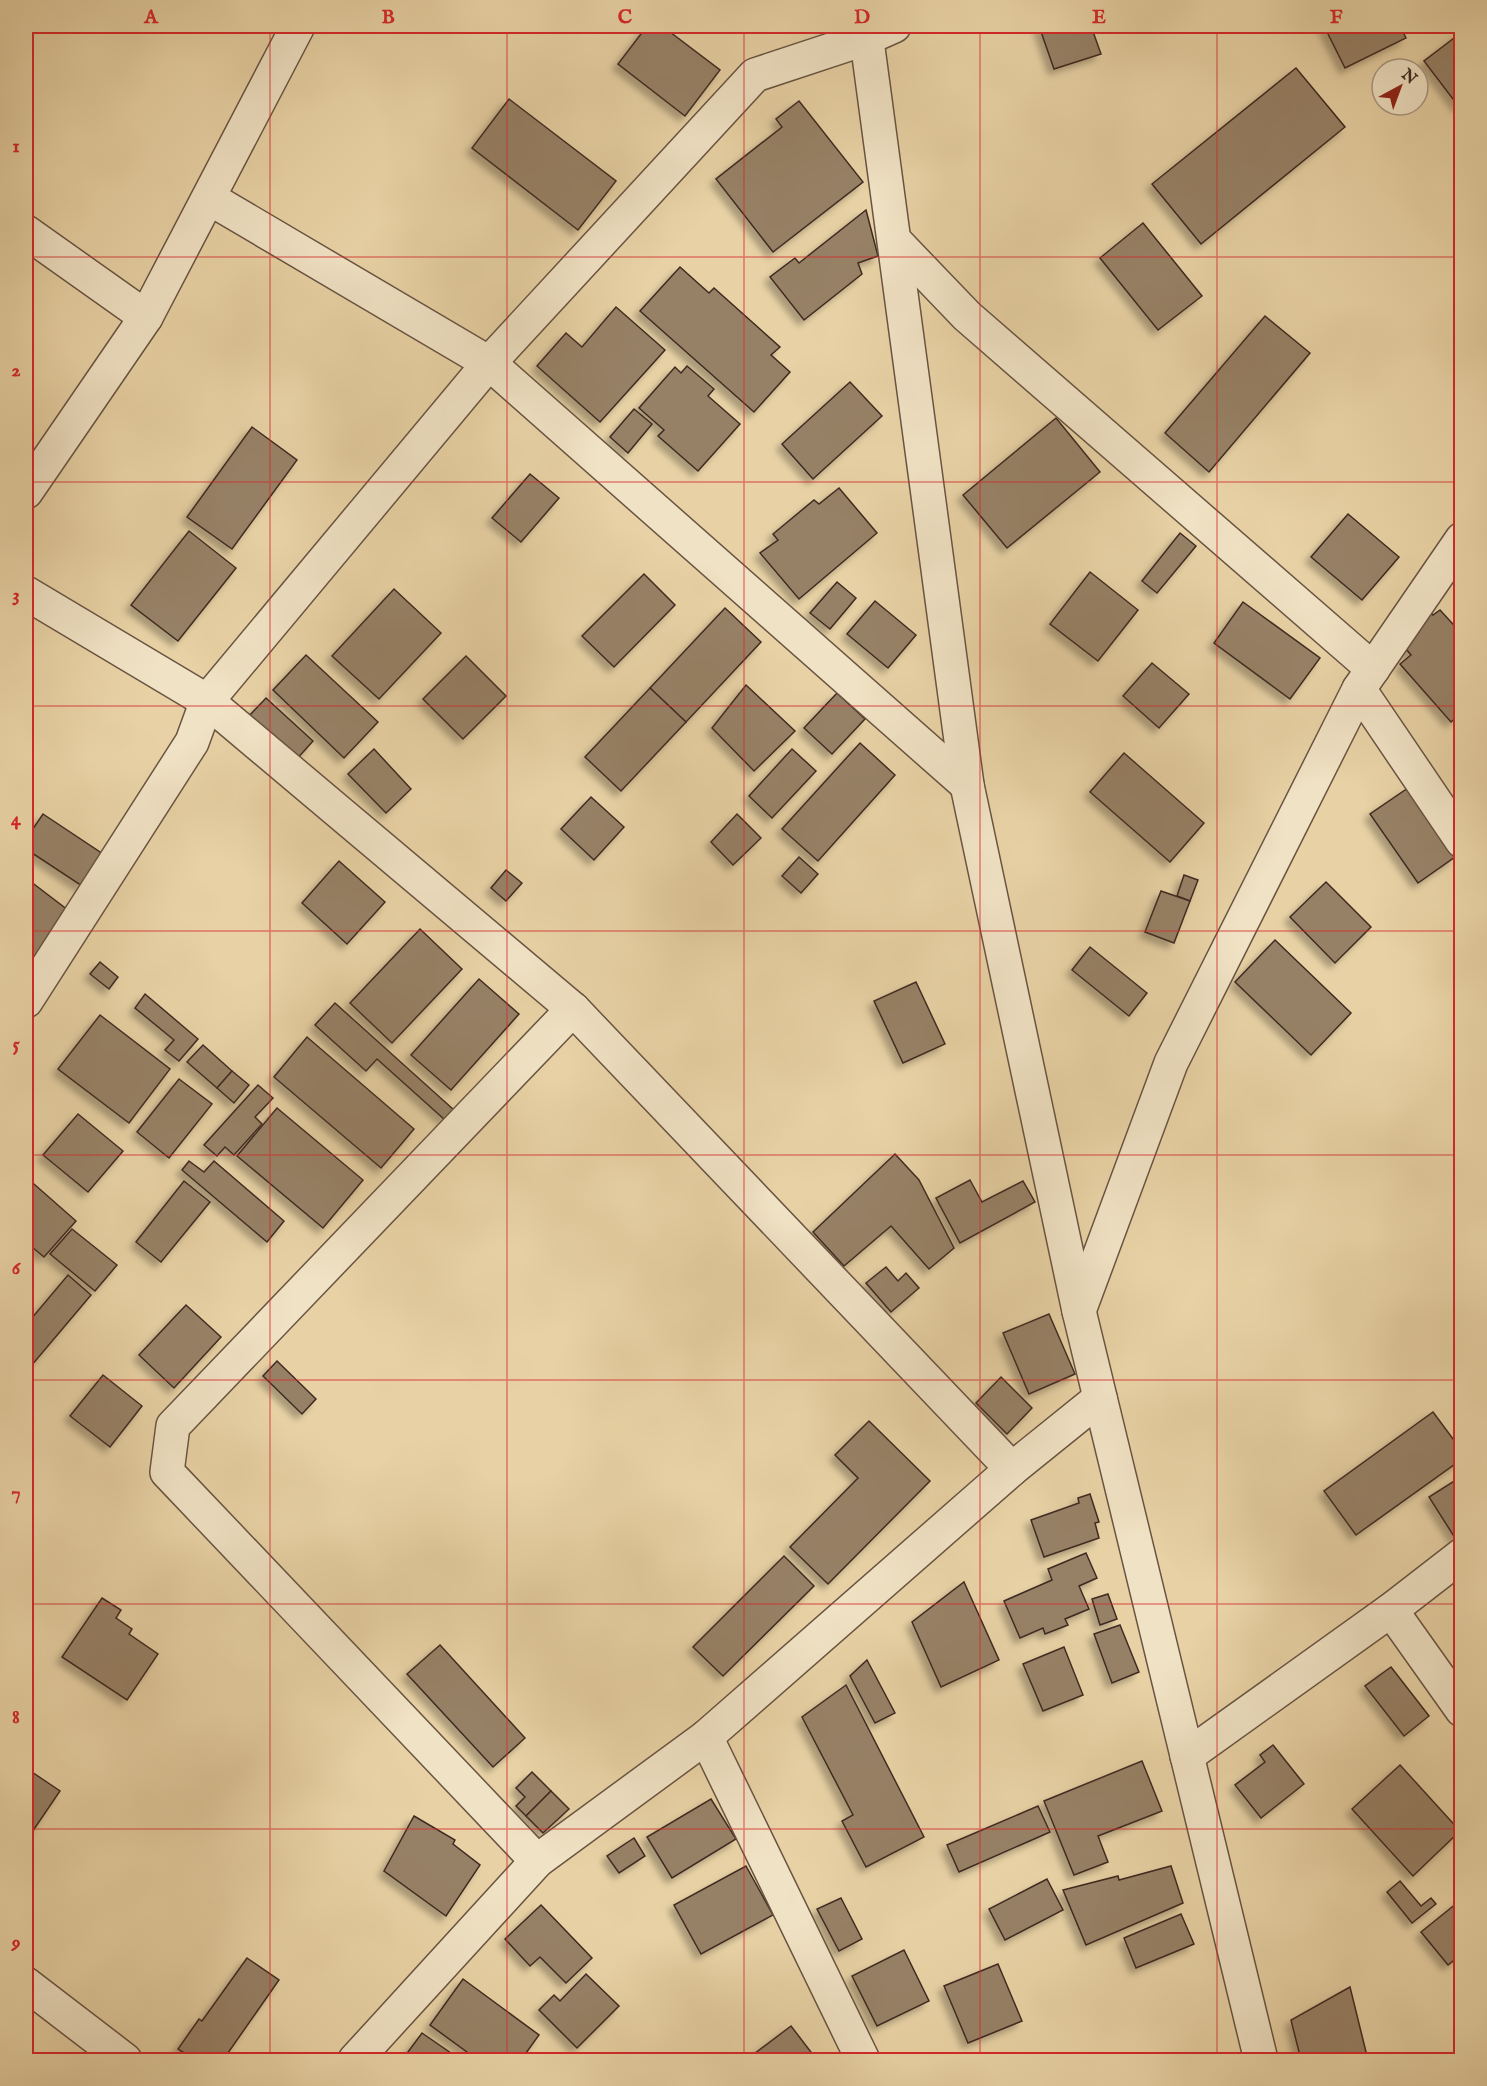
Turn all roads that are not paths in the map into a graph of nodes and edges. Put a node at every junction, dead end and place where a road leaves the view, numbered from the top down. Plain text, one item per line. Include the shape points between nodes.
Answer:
1 (298, 26) edge
2 (875, 30) edge
3 (209, 198) junction
4 (26, 232) edge
5 (895, 241) junction
6 (146, 317) junction
7 (489, 363) junction
8 (26, 492) edge
9 (1461, 539) edge
10 (26, 593) edge
11 (1366, 679) junction
12 (207, 701) junction
13 (967, 785) junction
14 (1461, 841) edge
15 (26, 1001) edge
16 (573, 1009) junction
17 (1079, 1311) junction
18 (1100, 1398) junction
19 (1012, 1469) junction
20 (1461, 1555) edge
21 (1391, 1610) junction
22 (1461, 1710) edge
23 (706, 1737) junction
24 (1187, 1756) junction
25 (537, 1861) junction
26 (26, 1984) edge
27 (125, 2061) edge
28 (355, 2061) edge
29 (863, 2061) edge
30 (1262, 2061) edge

1 - 3 street
2 - 5 street
2 - 7 street via 755,75
3 - 6 street
3 - 7 street
4 - 6 street
5 - 11 street via 967,316
5 - 13 street
6 - 8 street
7 - 12 street
7 - 13 street
9 - 11 street
10 - 12 street
11 - 14 street
11 - 17 street via 1171,1063
12 - 15 street via 192,741
12 - 16 street
13 - 17 street
16 - 19 street
16 - 25 street via 173,1426 167,1472
17 - 18 street
18 - 19 street
18 - 24 street
19 - 23 street
20 - 21 street
21 - 22 street
21 - 24 street
23 - 25 street
23 - 29 street
24 - 30 street
25 - 28 street
26 - 27 street

